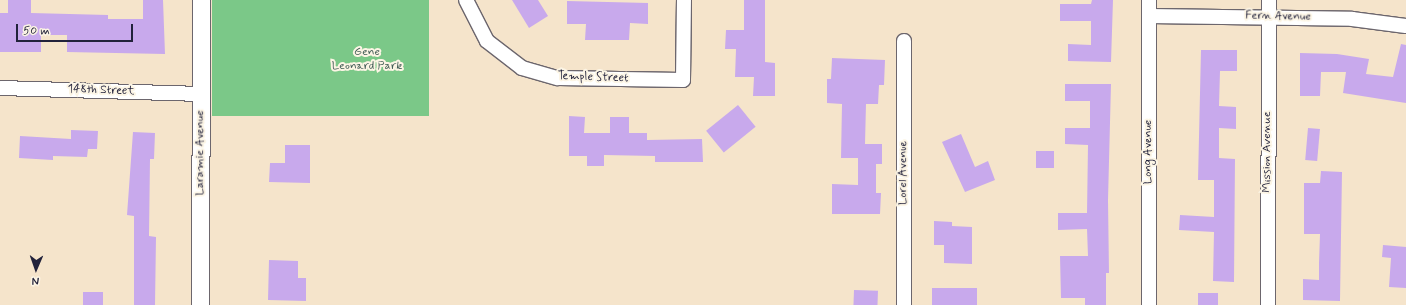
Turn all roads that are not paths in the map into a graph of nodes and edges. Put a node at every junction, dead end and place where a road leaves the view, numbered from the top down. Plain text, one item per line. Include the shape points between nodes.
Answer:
1 (201, 0) edge
2 (466, 0) edge
3 (684, 0) edge
4 (1149, 0) edge
5 (1269, 0) edge
6 (1149, 16) junction
7 (1268, 16) junction
8 (1406, 26) edge
9 (904, 41) dead end
10 (0, 88) edge
11 (202, 94) junction
12 (200, 305) edge
13 (904, 305) edge
14 (1149, 305) edge
15 (1268, 305) edge

1 - 11 street, Laramie Avenue
2 - 3 street, Temple Street via 487,41 522,68 558,78 683,80
4 - 6 street, Long Avenue
5 - 7 street, Mission Avenue
6 - 7 street, Fern Avenue
6 - 14 street, Long Avenue
7 - 8 street, Fern Avenue via 1352,18
7 - 15 street, Mission Avenue
9 - 13 street, Lorel Avenue
10 - 11 street, 148th Street
11 - 12 street, Laramie Avenue

